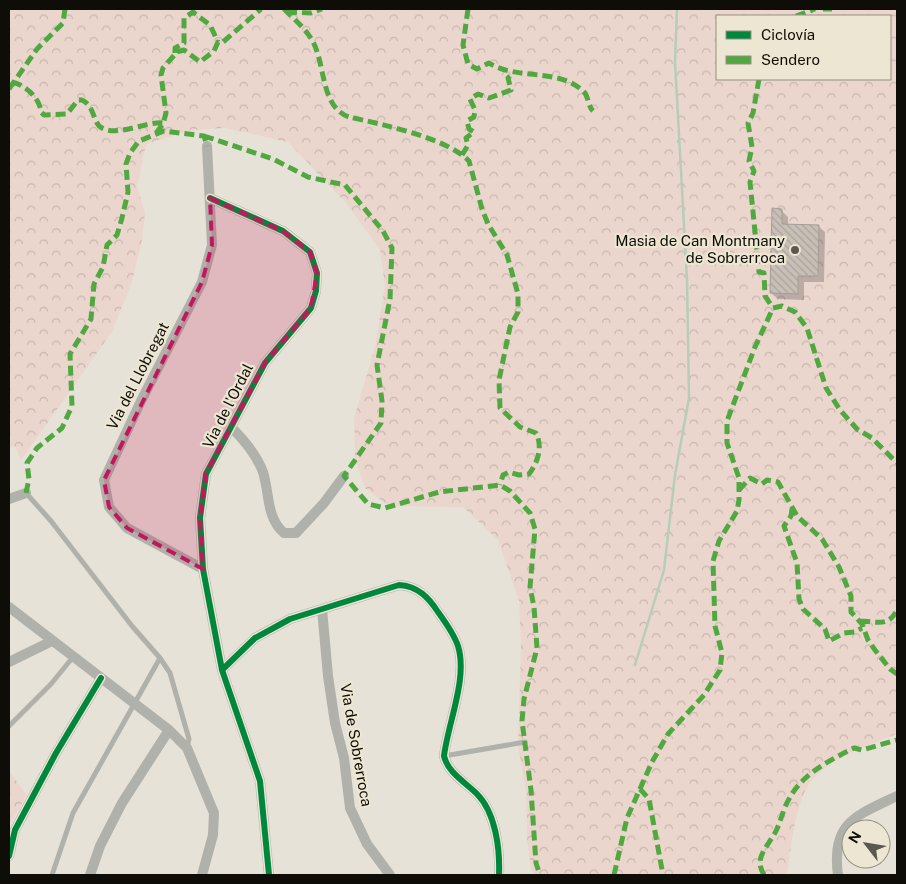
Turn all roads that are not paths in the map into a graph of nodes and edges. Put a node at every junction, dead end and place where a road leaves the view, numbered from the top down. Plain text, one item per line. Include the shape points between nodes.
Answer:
1 (207, 146) dead end
2 (210, 198) junction
3 (232, 428) junction
4 (344, 476) dead end
5 (26, 493) joint
6 (9, 499) edge
7 (203, 569) junction
8 (9, 607) edge
9 (322, 609) junction
10 (52, 642) junction
11 (73, 657) junction
12 (160, 658) junction
13 (9, 662) edge
14 (222, 670) junction
15 (101, 678) junction
16 (135, 704) junction
17 (9, 726) edge
18 (169, 730) junction
19 (525, 742) dead end
20 (187, 748) junction
21 (444, 756) junction
22 (897, 796) edge
23 (9, 844) edge
24 (9, 856) edge
25 (52, 875) edge
26 (90, 875) edge
27 (202, 875) edge
28 (269, 875) edge
29 (390, 875) edge
30 (499, 875) edge
31 (838, 875) edge

1 - 2 street, Via del Llobregat
2 - 3 street, Via de l'Ordal via 283,231 310,252 317,273 311,308 264,363
2 - 7 street, Via del Llobregat via 212,245 202,282 104,480 109,507 126,528
3 - 4 street via 245,441 262,471 274,524 284,533 296,533
3 - 7 street, Via de l'Ordal via 206,474 200,518
5 - 6 street
5 - 12 lane
7 - 14 street, Via de l'Ordal
8 - 10 street
9 - 14 street via 268,630
9 - 21 street via 399,585 412,587 430,600 455,638 460,657
9 - 29 street, Via de Sobrerroca via 328,676 350,808 367,844
10 - 11 street
10 - 13 street
11 - 15 street
11 - 17 lane
12 - 16 lane
12 - 20 lane via 170,673 189,739
14 - 28 street, Via de l'Ordal via 260,781
15 - 16 street
15 - 23 street via 56,753
16 - 18 street
16 - 25 lane via 73,813
18 - 20 street
18 - 26 street via 122,803 100,846
19 - 21 lane
20 - 27 street via 211,804 215,824
21 - 30 street via 448,767 478,795 489,813 498,848
22 - 31 street via 864,813 844,828 838,846
23 - 24 street

